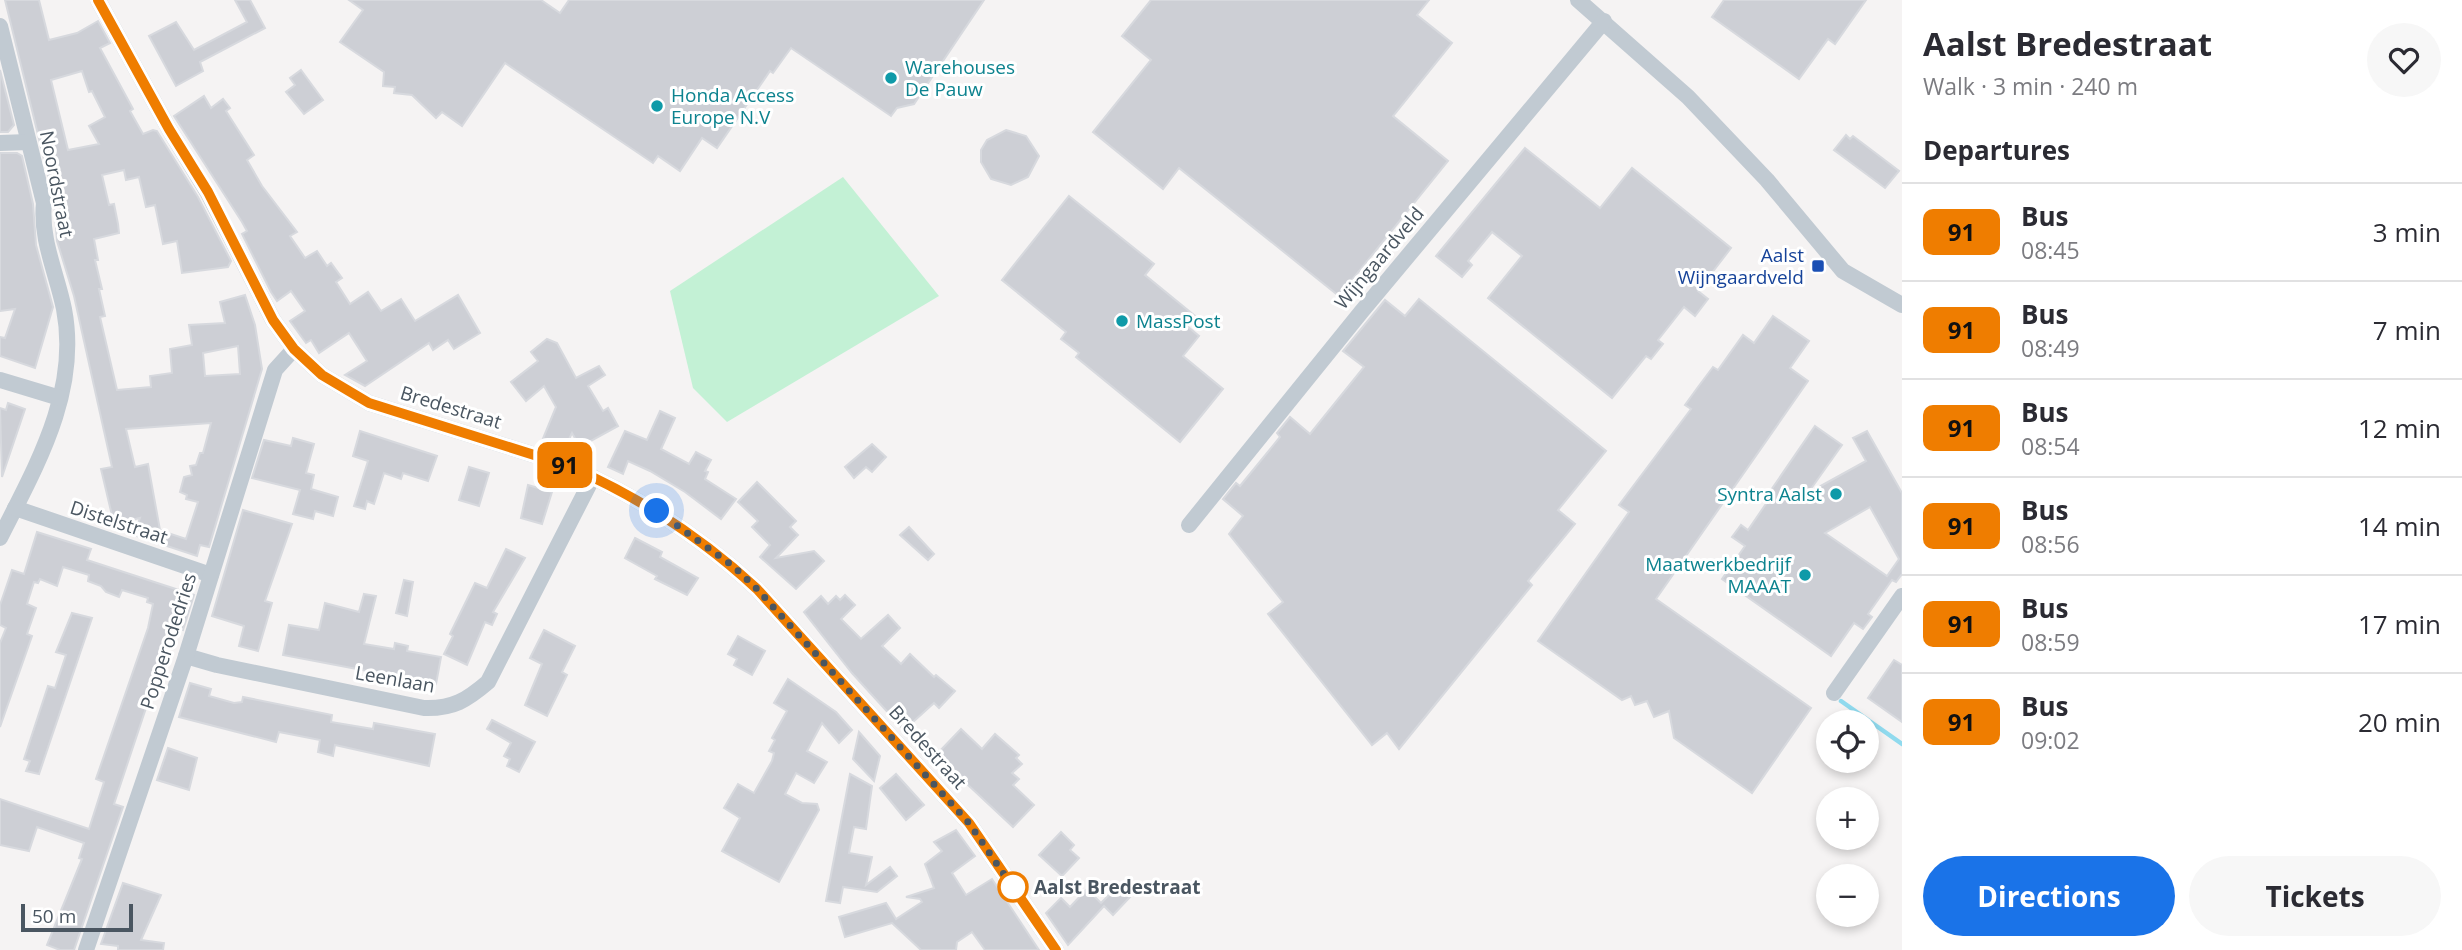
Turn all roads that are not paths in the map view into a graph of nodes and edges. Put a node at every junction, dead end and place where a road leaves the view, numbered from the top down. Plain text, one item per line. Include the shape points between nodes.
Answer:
1 (99, 0) edge
2 (1578, 0) edge
3 (1604, 21) junction
4 (0, 26) edge
5 (28, 142) junction
6 (0, 143) edge
7 (1902, 305) edge
8 (294, 349) junction
9 (0, 380) edge
10 (60, 398) junction
11 (593, 477) junction
12 (15, 508) junction
13 (1189, 525) dead end
14 (0, 538) edge
15 (211, 575) junction
16 (1902, 596) edge
17 (186, 656) junction
18 (1834, 693) dead end
19 (86, 950) edge
20 (1056, 950) edge

1 - 8 street, Bredestraat via 208,192 267,310
2 - 3 street
3 - 7 street via 1688,97 1767,180 1843,271
3 - 13 street, Wijngaardveld
4 - 5 street, Noordstraat
5 - 6 street
5 - 10 street, Noordstraat via 68,338
8 - 11 street, Bredestraat via 322,375 369,403
8 - 15 street, Popperodedries via 275,370
9 - 10 street
10 - 12 street, Noordstraat via 51,438
11 - 17 street, Leenlaan via 488,682 464,702 444,709 424,708
11 - 20 street, Bredestraat via 677,523 757,589 969,823
12 - 14 street, Noordstraat
12 - 15 street, Distelstraat
15 - 17 street, Popperodedries
16 - 18 street
17 - 19 street, Popperodedries

